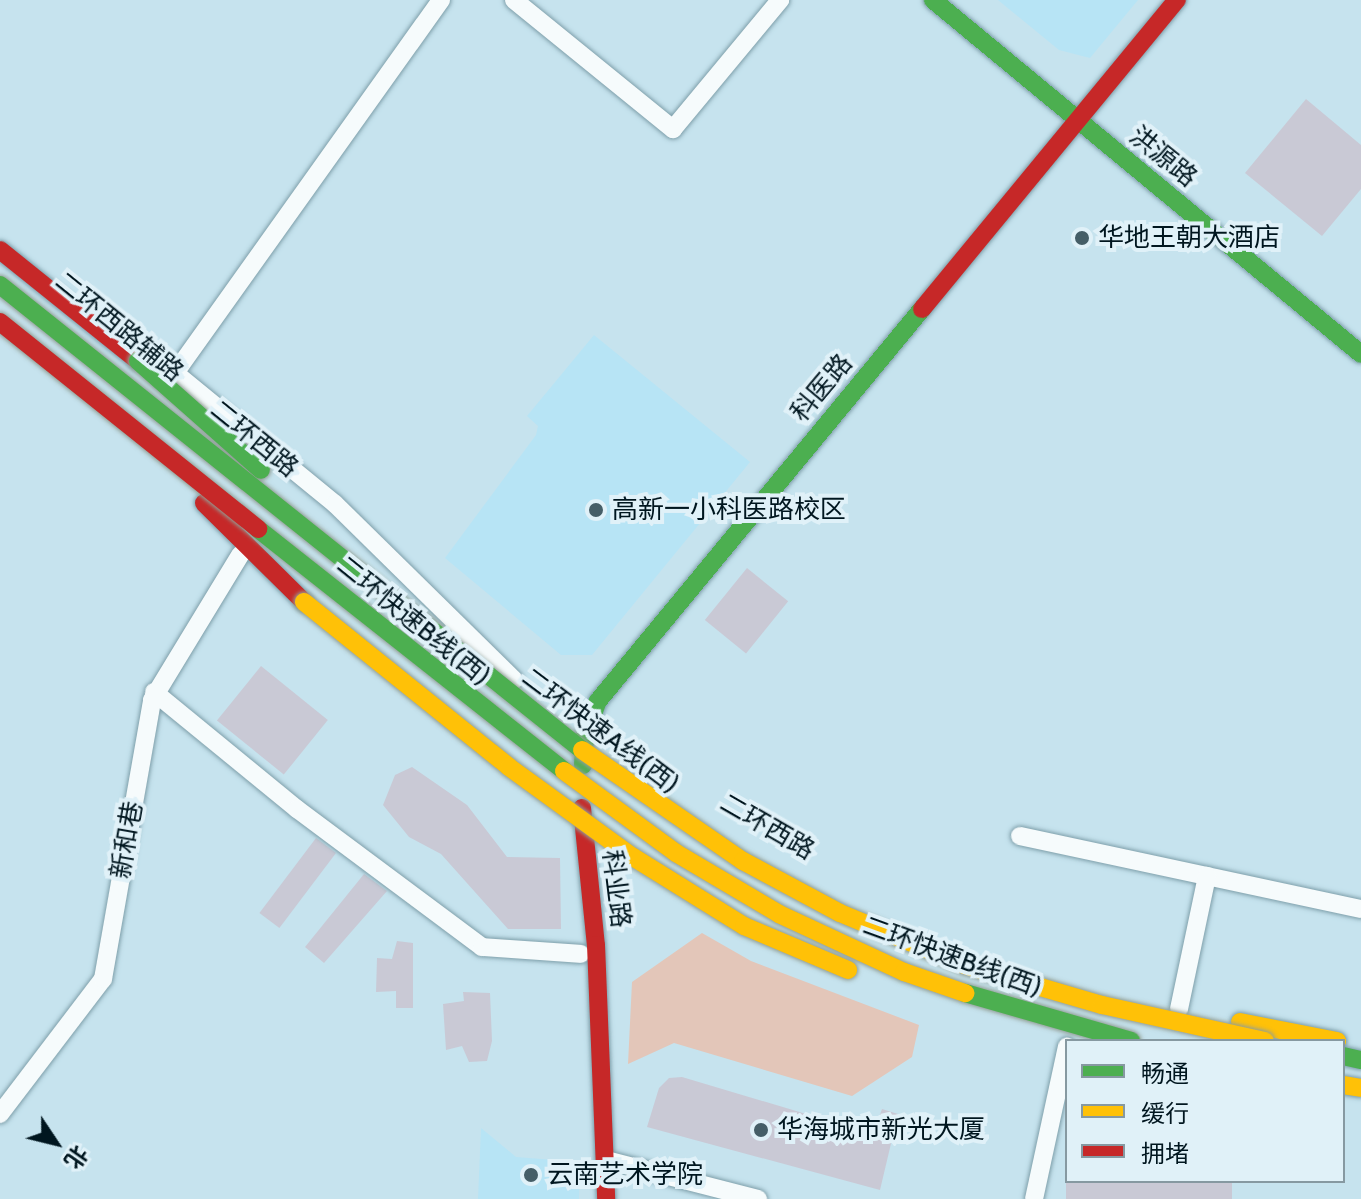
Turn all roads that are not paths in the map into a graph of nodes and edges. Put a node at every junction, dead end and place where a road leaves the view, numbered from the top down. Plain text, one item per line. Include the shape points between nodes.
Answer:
1 (441, 0) edge
2 (514, 0) edge
3 (780, 0) edge
4 (933, 0) edge
5 (1177, 0) edge
6 (1077, 121) junction
7 (0, 231) edge
8 (0, 250) edge
9 (0, 268) edge
10 (0, 285) edge
11 (0, 322) edge
12 (0, 339) edge
13 (1361, 354) edge
14 (175, 373) junction
15 (204, 503) junction
16 (240, 555) junction
17 (407, 613) junction
18 (518, 685) junction
19 (154, 692) junction
20 (585, 736) junction
21 (582, 804) junction
22 (1020, 836) dead end
23 (585, 841) junction
24 (1207, 876) junction
25 (721, 897) junction
26 (1361, 909) edge
27 (581, 954) junction
28 (1179, 1009) junction
29 (1038, 1017) junction
30 (1123, 1039) edge
31 (1256, 1039) edge
32 (1325, 1039) edge
33 (1065, 1041) edge
34 (1065, 1060) edge
35 (0, 1114) edge
36 (606, 1160) junction
37 (721, 1194) edge
38 (590, 1199) edge
39 (606, 1199) edge
40 (758, 1199) edge
41 (1034, 1199) edge

1 - 14 street
2 - 3 street via 673,129
4 - 6 main road, 洪源路
5 - 6 main road, 科医路
6 - 13 main road, 洪源路
6 - 20 main road, 科医路 via 608,689
7 - 14 street, 二环西路辅路
8 - 17 main road, bridge via 202,415
9 - 18 main road, 二环西路
10 - 17 main road, 二环快速A线(西), bridge
11 - 29 main road, 二环快速B线(西), bridge via 492,718 657,840 754,900 853,950
12 - 15 main road
14 - 18 street, 二环西路辅路 via 335,504
15 - 16 street
15 - 21 main road
15 - 29 main road, bridge via 304,602 573,816 714,909 774,940 863,975
16 - 19 street, 新和巷
16 - 23 street via 295,613
17 - 31 main road, 二环快速A线(西), bridge via 636,792 816,902 992,974
18 - 20 main road, 二环西路
19 - 27 street via 297,809 482,947
19 - 35 street, 新和巷 via 103,979
20 - 21 main road, 科医路
20 - 28 main road, 二环西路 via 725,834 870,912 1009,965
21 - 23 main road, 科医路
21 - 25 main road
22 - 24 street
23 - 25 street via 640,872
23 - 27 main road, 科业路 via 576,888
23 - 36 main road, 科业路 via 594,902
24 - 26 street
24 - 28 street
25 - 33 main road via 872,974
27 - 38 main road, 科业路
28 - 32 main road, 二环西路
29 - 30 main road, 二环快速B线(西), bridge
34 - 41 street
36 - 37 street
36 - 39 main road, 科业路
37 - 40 street

